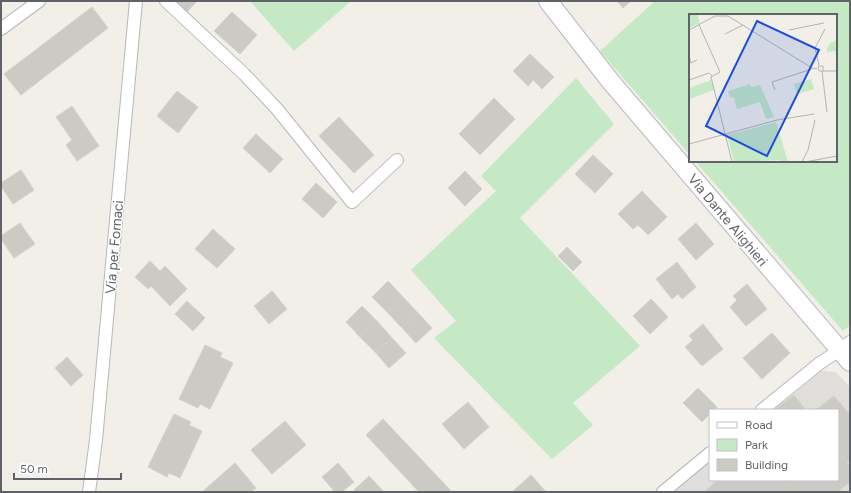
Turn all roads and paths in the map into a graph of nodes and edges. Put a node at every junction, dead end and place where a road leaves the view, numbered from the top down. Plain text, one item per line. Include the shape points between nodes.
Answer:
1 (39, 1) edge
2 (136, 1) edge
3 (166, 1) edge
4 (548, 1) edge
5 (1, 29) edge
6 (397, 160) dead end
7 (847, 351) edge
8 (763, 409) edge
9 (709, 454) edge
10 (89, 492) edge
11 (663, 492) edge

1 - 5 street
2 - 10 street, Via per Fornaci via 96,440
3 - 6 street via 244,74 277,109 352,202
4 - 7 street, Via Dante Alighieri via 611,82
7 - 8 street via 820,363
9 - 11 street

